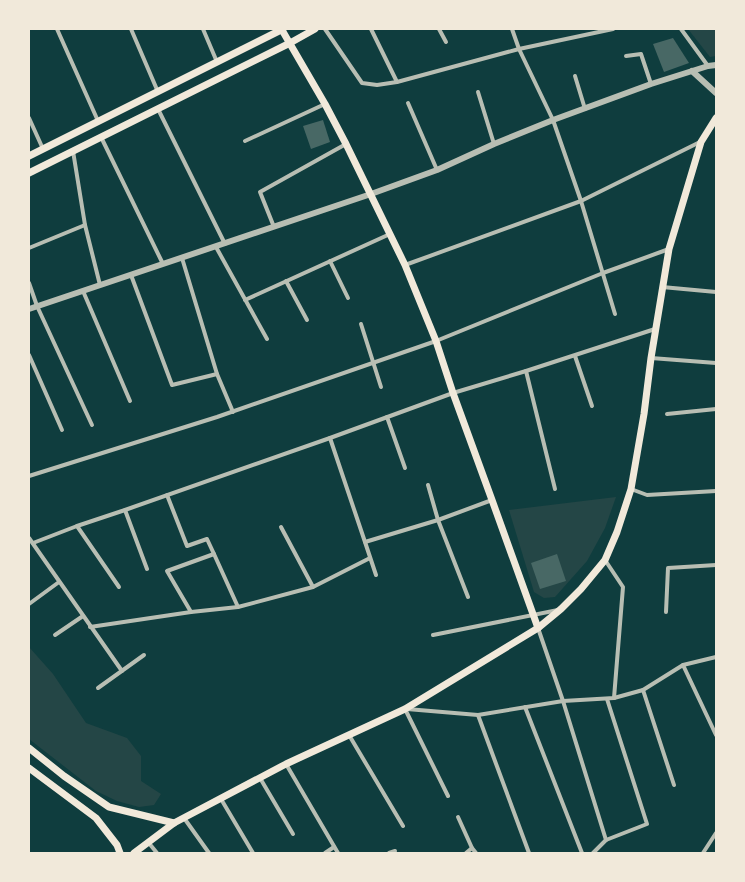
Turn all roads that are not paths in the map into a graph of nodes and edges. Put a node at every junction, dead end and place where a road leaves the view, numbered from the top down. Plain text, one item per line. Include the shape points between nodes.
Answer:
1 (57, 29) edge
2 (131, 29) edge
3 (203, 29) edge
4 (283, 29) edge
5 (315, 29) edge
6 (325, 29) edge
7 (370, 29) edge
8 (439, 29) edge
9 (512, 29) edge
10 (614, 29) edge
11 (681, 29) edge
12 (446, 42) dead end
13 (290, 43) junction
14 (519, 49) junction
15 (626, 56) dead end
16 (217, 62) junction
17 (716, 64) edge
18 (708, 66) junction
19 (692, 71) junction
20 (575, 76) dead end
21 (397, 82) junction
22 (651, 84) junction
23 (158, 92) junction
24 (478, 92) dead end
25 (716, 93) edge
26 (408, 103) dead end
27 (325, 104) junction
28 (158, 109) junction
29 (585, 109) junction
30 (29, 118) edge
31 (716, 118) edge
32 (554, 120) junction
33 (98, 121) junction
34 (101, 137) junction
35 (245, 141) dead end
36 (700, 142) junction
37 (346, 144) junction
38 (494, 144) junction
39 (43, 149) junction
40 (73, 151) junction
41 (29, 156) edge
42 (437, 170) junction
43 (29, 173) edge
44 (371, 194) junction
45 (581, 201) junction
46 (85, 225) junction
47 (274, 227) junction
48 (390, 234) junction
49 (225, 244) junction
50 (216, 247) junction
51 (29, 248) edge
52 (668, 249) junction
53 (182, 258) junction
54 (330, 261) junction
55 (163, 264) junction
56 (406, 265) junction
57 (603, 273) junction
58 (131, 275) junction
59 (286, 281) junction
60 (29, 283) edge
61 (100, 286) junction
62 (662, 287) junction
63 (84, 291) junction
64 (716, 292) edge
65 (348, 298) dead end
66 (245, 300) junction
67 (38, 306) junction
68 (29, 309) edge
69 (615, 314) dead end
70 (307, 320) dead end
71 (361, 324) dead end
72 (655, 330) junction
73 (267, 339) dead end
74 (436, 342) junction
75 (29, 355) edge
76 (575, 356) junction
77 (651, 358) junction
78 (373, 363) junction
79 (716, 363) edge
80 (526, 371) junction
81 (217, 374) junction
82 (381, 388) dead end
83 (453, 393) junction
84 (130, 401) dead end
85 (592, 406) dead end
86 (716, 409) edge
87 (232, 412) junction
88 (667, 414) dead end
89 (387, 417) junction
90 (92, 425) dead end
91 (62, 430) dead end
92 (330, 438) junction
93 (405, 468) dead end
94 (29, 476) edge
95 (428, 485) dead end
96 (555, 489) dead end
97 (631, 489) junction
98 (716, 491) edge
99 (167, 495) junction
100 (492, 500) junction
101 (125, 510) junction
102 (438, 520) junction
103 (77, 526) junction
104 (281, 526) dead end
105 (29, 538) edge
106 (365, 542) junction
107 (33, 543) junction
108 (214, 554) junction
109 (370, 558) junction
110 (605, 560) junction
111 (716, 565) edge
112 (147, 569) dead end
113 (376, 575) dead end
114 (59, 582) junction
115 (313, 587) junction
116 (119, 588) dead end
117 (468, 597) dead end
118 (29, 604) edge
119 (238, 607) junction
120 (561, 609) junction
121 (191, 612) junction
122 (666, 612) dead end
123 (532, 615) junction
124 (83, 616) junction
125 (90, 628) junction
126 (538, 628) junction
127 (55, 635) dead end
128 (432, 635) dead end
129 (144, 655) dead end
130 (716, 657) edge
131 (683, 665) junction
132 (122, 671) junction
133 (98, 688) dead end
134 (643, 690) junction
135 (614, 698) junction
136 (607, 699) junction
137 (563, 701) junction
138 (525, 707) junction
139 (405, 709) junction
140 (478, 715) junction
141 (349, 735) junction
142 (716, 735) edge
143 (29, 748) edge
144 (286, 764) junction
145 (29, 768) edge
146 (260, 778) junction
147 (674, 786) dead end
148 (448, 796) dead end
149 (221, 798) junction
150 (458, 817) dead end
151 (184, 818) junction
152 (174, 823) junction
153 (402, 826) dead end
154 (716, 833) edge
155 (293, 834) dead end
156 (606, 840) junction
157 (148, 842) junction
158 (334, 847) junction
159 (472, 848) junction
160 (395, 851) dead end
161 (120, 853) edge
162 (134, 853) edge
163 (157, 853) edge
164 (209, 853) edge
165 (253, 853) edge
166 (325, 853) edge
167 (338, 853) edge
168 (389, 853) edge
169 (466, 853) edge
170 (476, 853) edge
171 (529, 853) edge
172 (582, 853) edge
173 (593, 853) edge
174 (703, 853) edge

1 - 33 street
2 - 23 street
3 - 16 street
4 - 13 main road
4 - 16 main road
5 - 13 main road
6 - 21 street via 362,83 377,85
7 - 21 street
8 - 12 street
9 - 14 street
10 - 14 street
11 - 18 street
13 - 27 main road
13 - 28 main road
14 - 21 street
14 - 32 street
15 - 22 street via 641,54
16 - 23 main road
17 - 18 street
18 - 19 street
19 - 22 street
19 - 25 street
20 - 29 street
22 - 29 street
23 - 33 main road
24 - 38 street
26 - 42 street
27 - 35 street
27 - 37 main road
28 - 34 main road
28 - 49 street
29 - 32 street
30 - 39 street
31 - 36 main road
32 - 38 street
32 - 45 street
33 - 39 main road
34 - 40 main road
34 - 55 street
36 - 45 street
36 - 52 main road
37 - 44 main road
37 - 47 street via 260,192
38 - 42 street
39 - 41 main road
40 - 43 main road
40 - 46 street
42 - 44 street
44 - 47 street
44 - 48 main road
45 - 56 street
45 - 57 street
46 - 51 street
46 - 61 street
47 - 49 street
48 - 54 street
48 - 56 main road
49 - 50 street
50 - 53 street
50 - 66 street
52 - 57 street
52 - 62 main road
53 - 55 street
53 - 81 street
54 - 59 street
54 - 65 street
55 - 58 street
56 - 74 main road
57 - 69 street
57 - 74 street
58 - 61 street
58 - 81 street via 172,385
59 - 66 street
59 - 70 street
60 - 67 street
61 - 63 street
62 - 64 street
62 - 72 main road
63 - 67 street
63 - 84 street
66 - 73 street
67 - 68 street
67 - 90 street
71 - 78 street
72 - 76 street
72 - 77 main road
74 - 78 street
74 - 83 main road
75 - 91 street
76 - 80 street
76 - 85 street
77 - 79 street
77 - 97 main road
78 - 82 street
78 - 87 street
80 - 83 street
80 - 96 street
81 - 87 street
83 - 89 street
83 - 100 main road
86 - 88 street
87 - 94 street
89 - 92 street
89 - 93 street
92 - 99 street
92 - 106 street
95 - 102 street
97 - 98 street via 647,495
97 - 110 main road
99 - 101 street
99 - 108 street via 187,546 207,538
100 - 102 street
100 - 123 main road
101 - 103 street
101 - 112 street
102 - 106 street
102 - 117 street
103 - 107 street
103 - 116 street
104 - 115 street
105 - 107 street
106 - 109 street
107 - 114 street
108 - 119 street
108 - 121 street via 168,571
109 - 113 street
109 - 115 street
110 - 120 main road via 581,590
110 - 135 street via 622,587
111 - 122 street via 668,568
114 - 118 street
114 - 124 street
115 - 119 street
119 - 121 street
120 - 123 street
120 - 126 main road
121 - 125 street
123 - 126 main road
123 - 128 street
124 - 125 street
124 - 127 street
125 - 132 street
126 - 137 street
126 - 139 main road
129 - 132 street
130 - 131 street
131 - 134 street
131 - 142 street
132 - 133 street
134 - 135 street
134 - 147 street
135 - 136 street
136 - 137 street
136 - 156 street via 647,824
137 - 138 street
137 - 156 street
138 - 140 street
138 - 172 street
139 - 140 street
139 - 141 main road
139 - 148 street
140 - 171 street
141 - 144 main road
141 - 153 street
143 - 152 main road via 109,807
144 - 146 main road
144 - 158 street
145 - 161 main road via 96,818 117,845
146 - 149 main road
146 - 155 street
149 - 151 main road
149 - 165 street
150 - 159 street
151 - 152 main road
151 - 164 street
152 - 157 main road
154 - 174 street
156 - 173 street
157 - 162 main road
157 - 163 street
158 - 166 street
158 - 167 street
159 - 169 street
159 - 170 street
160 - 168 street

